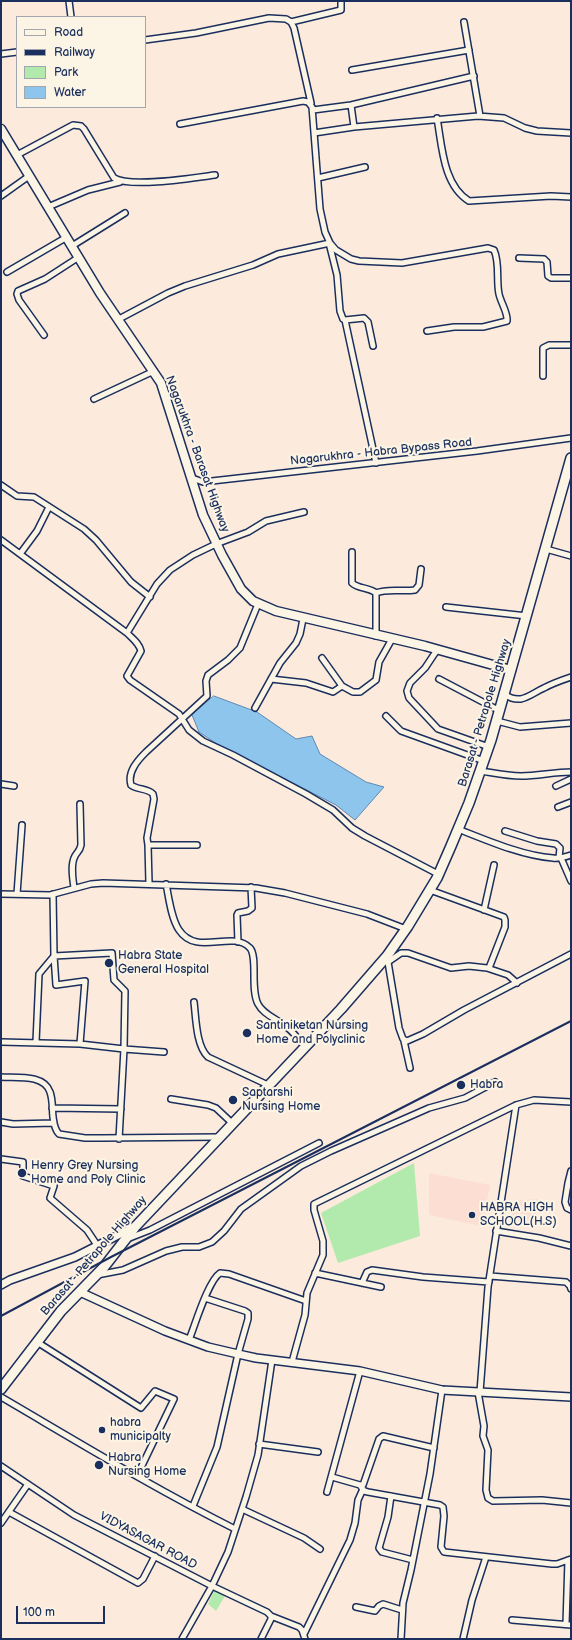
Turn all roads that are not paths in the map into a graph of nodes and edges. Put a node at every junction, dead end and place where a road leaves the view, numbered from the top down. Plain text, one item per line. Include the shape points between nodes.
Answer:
1 (70, 1) edge
2 (341, 1) edge
3 (71, 16) edge
4 (291, 22) junction
5 (464, 22) dead end
6 (146, 40) edge
7 (469, 50) junction
8 (16, 52) edge
9 (1, 54) edge
10 (352, 70) dead end
11 (474, 76) junction
12 (311, 103) junction
13 (351, 105) junction
14 (313, 110) junction
15 (480, 116) junction
16 (437, 118) junction
17 (180, 124) dead end
18 (354, 126) junction
19 (1, 129) edge
20 (314, 133) junction
21 (571, 133) edge
22 (17, 155) junction
23 (365, 167) dead end
24 (29, 176) junction
25 (215, 176) dead end
26 (318, 178) junction
27 (122, 182) junction
28 (1, 196) edge
29 (571, 197) edge
30 (48, 207) junction
31 (125, 213) dead end
32 (67, 237) junction
33 (329, 243) junction
34 (72, 246) junction
35 (79, 257) junction
36 (519, 258) dead end
37 (7, 272) dead end
38 (571, 278) edge
39 (119, 319) junction
40 (345, 320) junction
41 (427, 331) dead end
42 (44, 335) dead end
43 (571, 345) edge
44 (373, 346) dead end
45 (154, 371) junction
46 (543, 376) dead end
47 (94, 399) dead end
48 (571, 438) edge
49 (571, 458) edge
50 (376, 463) junction
51 (569, 471) edge
52 (192, 478) junction
53 (203, 482) junction
54 (1, 485) edge
55 (195, 487) junction
56 (49, 507) junction
57 (304, 512) dead end
58 (1, 540) edge
59 (216, 544) junction
60 (546, 549) junction
61 (352, 552) dead end
62 (20, 554) junction
63 (571, 556) edge
64 (420, 569) dead end
65 (376, 593) junction
66 (150, 596) junction
67 (258, 604) junction
68 (446, 607) dead end
69 (527, 616) junction
70 (303, 619) junction
71 (127, 633) junction
72 (376, 636) junction
73 (392, 639) junction
74 (437, 650) junction
75 (322, 658) dead end
76 (511, 670) junction
77 (571, 677) edge
78 (272, 679) junction
79 (439, 679) dead end
80 (342, 686) junction
81 (504, 694) junction
82 (255, 708) dead end
83 (500, 711) junction
84 (386, 716) dead end
85 (182, 719) junction
86 (497, 721) junction
87 (571, 723) edge
88 (489, 747) junction
89 (484, 761) junction
90 (481, 771) junction
91 (571, 772) edge
92 (571, 779) edge
93 (1, 784) edge
94 (14, 786) dead end
95 (556, 786) dead end
96 (571, 802) edge
97 (80, 804) dead end
98 (558, 807) dead end
99 (22, 824) dead end
100 (458, 829) junction
101 (505, 831) dead end
102 (148, 845) junction
103 (197, 845) dead end
104 (571, 855) edge
105 (560, 858) junction
106 (494, 865) dead end
107 (438, 874) junction
108 (571, 881) edge
109 (148, 883) junction
110 (166, 884) junction
111 (251, 887) junction
112 (74, 888) junction
113 (430, 890) junction
114 (1, 894) edge
115 (17, 894) junction
116 (53, 894) junction
117 (484, 910) junction
118 (406, 929) junction
119 (238, 942) junction
120 (571, 954) edge
121 (54, 956) junction
122 (387, 959) junction
123 (489, 968) junction
124 (517, 983) junction
125 (194, 1002) dead end
126 (404, 1041) junction
127 (1, 1042) edge
128 (36, 1042) junction
129 (80, 1044) junction
130 (305, 1046) junction
131 (124, 1049) junction
132 (164, 1052) dead end
133 (410, 1068) dead end
134 (1, 1077) edge
135 (495, 1082) dead end
136 (268, 1085) junction
137 (171, 1099) dead end
138 (571, 1102) edge
139 (516, 1105) junction
140 (52, 1108) junction
141 (121, 1109) junction
142 (1, 1122) edge
143 (54, 1123) junction
144 (232, 1123) junction
145 (219, 1137) junction
146 (119, 1138) junction
147 (319, 1143) dead end
148 (1, 1159) edge
149 (571, 1171) edge
150 (570, 1184) edge
151 (571, 1210) edge
152 (135, 1227) junction
153 (496, 1231) junction
154 (124, 1240) junction
155 (97, 1245) junction
156 (571, 1246) edge
157 (315, 1273) junction
158 (96, 1275) junction
159 (490, 1276) junction
160 (489, 1282) junction
161 (362, 1283) junction
162 (1, 1284) edge
163 (381, 1287) dead end
164 (571, 1289) edge
165 (80, 1292) junction
166 (205, 1298) junction
167 (306, 1301) junction
168 (190, 1340) junction
169 (37, 1342) junction
170 (238, 1354) junction
171 (272, 1360) junction
172 (292, 1362) junction
173 (360, 1371) junction
174 (1, 1389) edge
175 (442, 1390) junction
176 (479, 1392) junction
177 (1, 1396) edge
178 (571, 1397) edge
179 (259, 1444) junction
180 (434, 1448) junction
181 (318, 1452) dead end
182 (1, 1466) edge
183 (137, 1476) junction
184 (332, 1477) junction
185 (28, 1484) junction
186 (361, 1487) junction
187 (327, 1492) dead end
188 (390, 1496) junction
189 (424, 1502) junction
190 (571, 1503) edge
191 (193, 1506) junction
192 (242, 1509) junction
193 (9, 1512) junction
194 (1, 1523) edge
195 (236, 1529) junction
196 (320, 1548) dead end
197 (154, 1556) junction
198 (486, 1557) junction
199 (569, 1559) edge
200 (413, 1560) junction
201 (212, 1586) junction
202 (356, 1607) dead end
203 (402, 1610) junction
204 (271, 1616) junction
205 (512, 1620) dead end
206 (569, 1624) edge
207 (304, 1636) edge
208 (182, 1639) edge
209 (261, 1639) edge
210 (401, 1639) edge
211 (463, 1639) edge

1 - 3 street
2 - 4 street via 341,10
4 - 6 street via 286,19 269,18
4 - 12 street
5 - 7 street
7 - 10 street
7 - 11 street
8 - 9 street
11 - 13 street
11 - 15 street
12 - 14 street
12 - 17 street via 303,101
13 - 14 street
13 - 18 street
14 - 20 street
15 - 16 street
15 - 21 street via 504,118 537,131
16 - 18 street
16 - 29 street via 447,171 451,181 469,201
18 - 20 street
19 - 22 main road, Nagarukhra - Barasat Highway
20 - 26 street
22 - 24 main road, Nagarukhra - Barasat Highway
22 - 27 street via 73,125 78,125 84,129 114,178
23 - 26 street
24 - 28 street
24 - 30 main road, Nagarukhra - Barasat Highway
25 - 27 street
26 - 33 street via 320,209
27 - 30 street via 92,189
30 - 32 main road, Nagarukhra - Barasat Highway
31 - 34 street
32 - 34 main road, Nagarukhra - Barasat Highway
32 - 37 street
33 - 39 street via 278,254 253,265 185,286
33 - 40 street via 340,311
33 - 41 street via 346,256 359,261 402,263 488,248 494,250 499,293 507,322 483,327 454,327
34 - 35 main road, Nagarukhra - Barasat Highway
35 - 39 main road, Nagarukhra - Barasat Highway
35 - 42 street via 45,279 18,291 19,300
36 - 38 street via 544,259 547,262 548,276
39 - 45 main road, Nagarukhra - Barasat Highway
40 - 44 street via 362,317 366,319
40 - 50 street
43 - 46 street via 549,345 543,348
45 - 47 street
45 - 52 main road, Nagarukhra - Barasat Highway via 161,383
48 - 50 street, Nagarukhra - Habra Bypass Road
49 - 51 highway, Barasat - Petrapole Highway
50 - 53 street, Nagarukhra - Habra Bypass Road
51 - 60 highway, Barasat - Petrapole Highway
52 - 53 street, Nagarukhra - Habra Bypass Road
52 - 55 main road, Nagarukhra - Barasat Highway
53 - 55 street
54 - 56 street via 17,496 34,497
55 - 59 main road, Nagarukhra - Barasat Highway
56 - 62 street via 37,531
56 - 66 street via 84,529 131,582
57 - 59 street via 266,521 248,532
58 - 62 street
59 - 66 street via 165,574
59 - 67 main road, Nagarukhra - Barasat Highway via 241,589
60 - 63 street
60 - 69 highway, Barasat - Petrapole Highway
61 - 65 street via 352,583
62 - 71 street
64 - 65 street via 419,585 415,590
65 - 72 street
66 - 71 street
67 - 70 main road, Nagarukhra - Barasat Highway
67 - 85 street via 240,648 208,675 207,696
68 - 69 street
69 - 76 highway, Barasat - Petrapole Highway
70 - 72 main road, Nagarukhra - Barasat Highway
70 - 78 street via 298,639 280,663
71 - 85 street via 140,647 141,652 127,676 179,714
72 - 73 main road, Nagarukhra - Barasat Highway
73 - 74 main road, Nagarukhra - Barasat Highway
73 - 80 street via 379,662 376,680 360,692 353,692
74 - 76 main road, Nagarukhra - Barasat Highway
74 - 88 street via 425,668 410,683 407,691 409,698 438,729
75 - 80 street
76 - 81 highway, Barasat - Petrapole Highway
77 - 81 street via 524,699 510,698
78 - 80 street via 306,683 333,692
78 - 82 street
79 - 83 street
81 - 83 highway, Barasat - Petrapole Highway
83 - 86 highway, Barasat - Petrapole Highway
84 - 89 street via 401,731
85 - 102 street via 138,761 130,776 131,785 149,790 153,794
85 - 107 street via 189,730 203,741 299,790 333,810 365,836
86 - 87 street via 520,727
86 - 88 highway, Barasat - Petrapole Highway
88 - 89 highway, Barasat - Petrapole Highway
89 - 90 highway, Barasat - Petrapole Highway
90 - 91 street via 520,776
90 - 100 highway, Barasat - Petrapole Highway
92 - 95 street
93 - 94 street
96 - 98 street
97 - 112 street via 81,845 74,857
99 - 115 street
100 - 105 street via 523,852
100 - 107 highway, Barasat - Petrapole Highway
101 - 105 street via 556,844 560,848
102 - 103 street
102 - 109 street
104 - 105 street
105 - 108 street
106 - 117 street
107 - 113 highway, Barasat - Petrapole Highway
109 - 110 street
109 - 112 street via 103,883
110 - 111 street
110 - 119 street via 175,920 182,934 201,943 232,940
111 - 118 street via 360,912
111 - 119 street via 252,908 237,915
112 - 116 street
113 - 117 street
113 - 118 highway, Barasat - Petrapole Highway
114 - 115 street
115 - 116 street
116 - 121 street
117 - 123 street via 501,915 506,923
118 - 122 highway, Barasat - Petrapole Highway
119 - 130 street via 251,949 255,996 259,1005
120 - 124 street
121 - 128 street via 39,974
121 - 129 street via 56,985 85,981
121 - 131 street via 112,953 114,980 125,991
122 - 123 street via 403,953 450,968
122 - 126 street via 399,1028
122 - 130 highway, Barasat - Petrapole Highway
123 - 124 street via 508,975
124 - 126 street via 423,1034
125 - 136 street via 200,1045 204,1054
126 - 133 street
127 - 128 street
128 - 129 street
129 - 131 street
130 - 136 highway, Barasat - Petrapole Highway
131 - 132 street
131 - 141 street
134 - 140 street via 43,1081 51,1094
135 - 158 street via 465,1098 429,1108 301,1166 241,1209 224,1232 212,1242 200,1247 182,1247 166,1251 123,1270
136 - 144 highway, Barasat - Petrapole Highway
137 - 144 street via 208,1104
138 - 139 street via 534,1100
139 - 153 street
139 - 157 street via 314,1204 323,1246 323,1255
140 - 141 street
140 - 143 street
141 - 146 street
142 - 143 street
143 - 146 street via 59,1134 84,1138
144 - 145 highway, Barasat - Petrapole Highway
145 - 146 street
145 - 152 highway, Barasat - Petrapole Highway
147 - 154 street via 150,1230
148 - 155 street via 23,1162 23,1176 54,1186 50,1198 87,1230
149 - 150 street
150 - 151 street via 565,1206
152 - 154 highway, Barasat - Petrapole Highway
152 - 155 main road
153 - 156 street
153 - 159 street
154 - 158 highway, Barasat - Petrapole Highway
155 - 162 main road via 75,1257
157 - 161 street
157 - 167 street
158 - 165 highway, Barasat - Petrapole Highway
159 - 160 street
159 - 164 street via 566,1282
160 - 161 street via 372,1270 366,1272
160 - 176 street
161 - 163 street
165 - 168 main road
165 - 169 highway, Barasat - Petrapole Highway via 61,1311
166 - 167 street via 216,1276 223,1272
166 - 168 street
166 - 170 street via 248,1313
167 - 172 street via 305,1315
168 - 170 main road
169 - 174 highway, Barasat - Petrapole Highway
169 - 183 street via 141,1408 156,1391 174,1399
170 - 171 main road
170 - 191 street via 217,1447
171 - 172 main road
171 - 179 street
172 - 173 main road
173 - 175 main road
173 - 184 street
175 - 176 main road
175 - 180 street
176 - 178 main road
176 - 190 street via 483,1436 488,1450 488,1498 494,1501 542,1500
177 - 183 street
179 - 181 street
179 - 192 street via 258,1456
180 - 186 street via 380,1437
180 - 189 street
182 - 185 street, VIDYASAGAR ROAD
183 - 191 street
184 - 186 street
184 - 187 street
185 - 193 street
185 - 197 street, VIDYASAGAR ROAD via 74,1514
186 - 188 street via 368,1492
186 - 207 street via 350,1540
188 - 189 street
188 - 200 street via 388,1517 379,1548 382,1552
189 - 198 street via 438,1503 443,1507 441,1547 444,1552
189 - 200 street
191 - 195 street
192 - 195 street
192 - 196 street
193 - 194 street
193 - 197 street via 138,1583 143,1579
195 - 201 street
197 - 201 street, VIDYASAGAR ROAD
198 - 199 street via 552,1564
198 - 211 street
199 - 206 street
200 - 203 street
201 - 204 street, VIDYASAGAR ROAD
201 - 208 street
202 - 203 street via 375,1611 383,1604
203 - 210 street
204 - 207 street, VIDYASAGAR ROAD via 294,1624 302,1630
204 - 209 street
205 - 206 street

